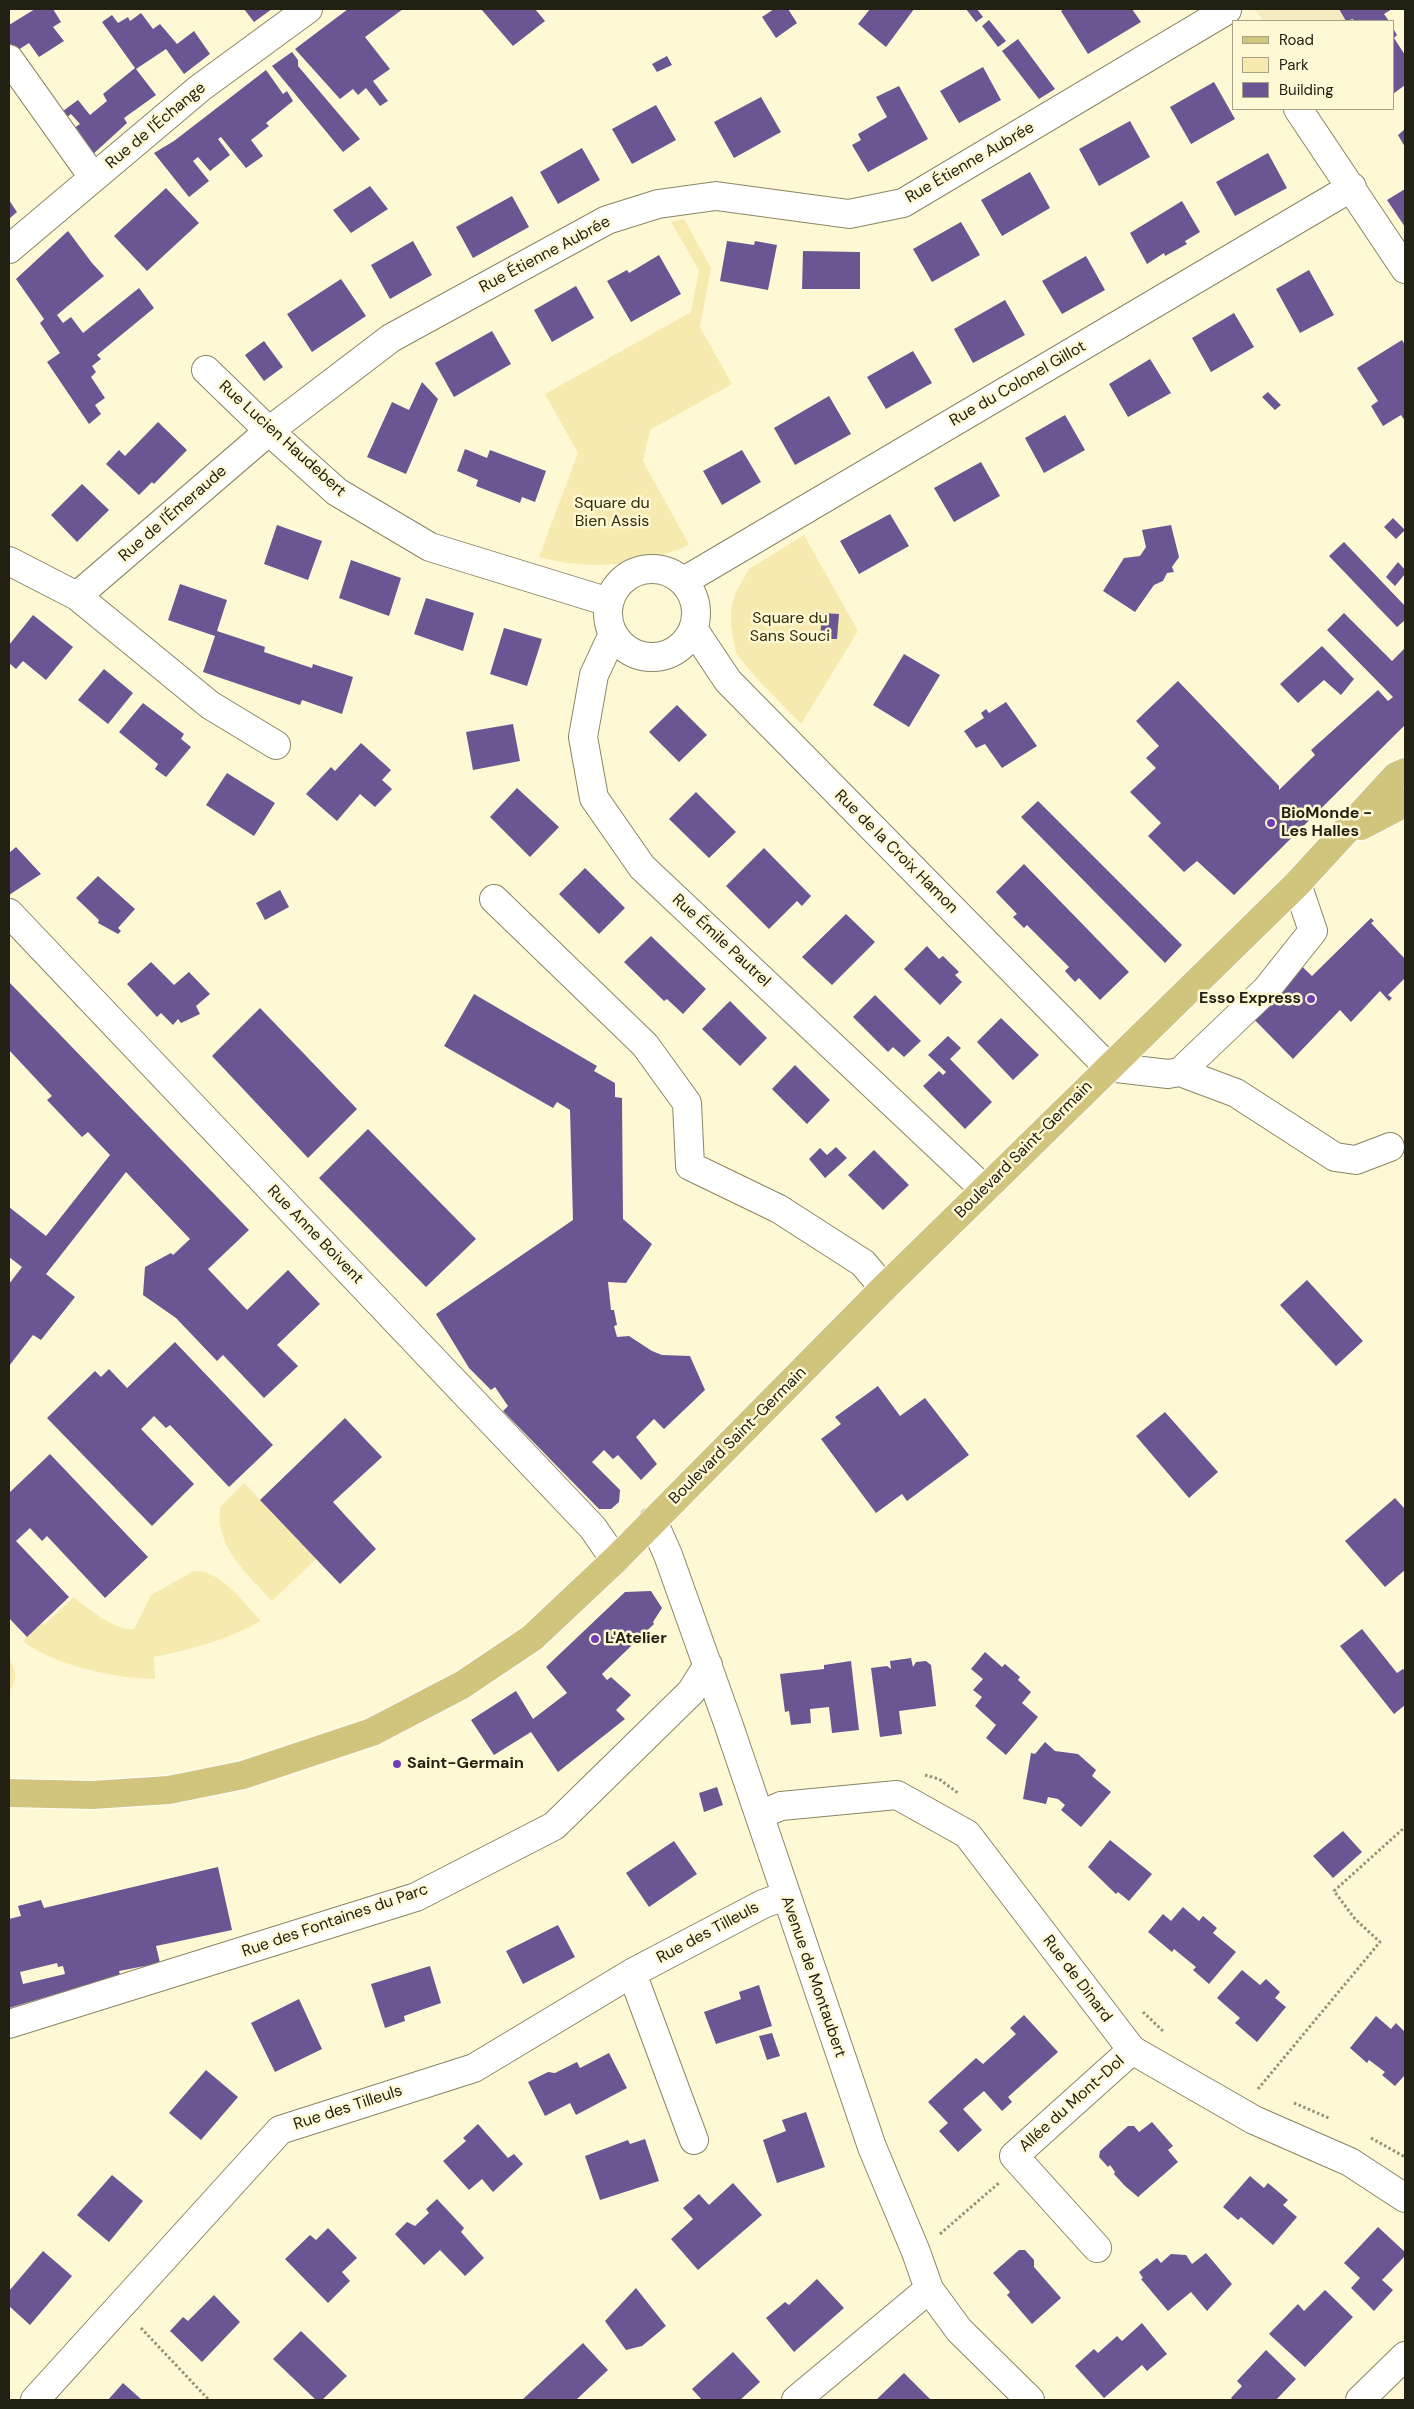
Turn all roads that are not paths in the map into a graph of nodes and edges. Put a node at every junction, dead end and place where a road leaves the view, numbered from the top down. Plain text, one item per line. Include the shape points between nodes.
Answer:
1 (308, 9) edge
2 (1229, 13) edge
3 (9, 59) edge
4 (1299, 110) edge
5 (93, 177) junction
6 (1352, 187) junction
7 (9, 248) edge
8 (1405, 269) edge
9 (206, 370) dead end
10 (269, 432) junction
11 (9, 561) edge
12 (684, 581) junction
13 (77, 596) junction
14 (609, 602) junction
15 (694, 630) junction
16 (613, 634) junction
17 (276, 745) dead end
18 (1405, 772) edge
19 (1405, 803) edge
20 (1338, 839) junction
21 (1296, 884) junction
22 (494, 898) dead end
23 (9, 913) edge
24 (1108, 1068) junction
25 (1180, 1072) junction
26 (1390, 1147) dead end
27 (984, 1190) junction
28 (884, 1288) junction
29 (653, 1521) junction
30 (615, 1560) junction
31 (708, 1665) junction
32 (9, 1793) edge
33 (760, 1815) junction
34 (785, 1896) junction
35 (632, 1974) junction
36 (9, 2024) edge
37 (1132, 2050) junction
38 (694, 2140) dead end
39 (1405, 2198) edge
40 (1097, 2248) dead end
41 (929, 2289) junction
42 (1405, 2356) edge
43 (34, 2400) edge
44 (796, 2400) edge
45 (1030, 2400) edge
46 (1360, 2400) edge

1 - 5 street, Rue de l'Échange via 200,88
2 - 10 street, Rue Étienne Aubrée via 903,203 849,214 716,196 658,204 606,220 391,338
3 - 5 street
4 - 6 street
5 - 7 street, Rue de l'Échange
6 - 8 street
6 - 12 street, Rue du Colonel Gillot
9 - 10 street, Rue Lucien Haudebert
10 - 13 street, Rue de l'Émeraude
10 - 14 street, Rue Lucien Haudebert via 337,492 430,547
11 - 13 street
12 - 14 street via 671,572 655,568 640,570 615,588
12 - 15 street via 695,600
13 - 17 street via 210,705
14 - 16 street via 607,617
15 - 16 street via 682,646 668,655 653,658 638,656 622,646
15 - 24 street, Rue de la Croix Hamon via 728,681
16 - 27 street, Rue Émile Pautrel via 594,675 583,737 594,798 642,867
18 - 20 main road, Boulevard Saint-Germain via 1396,776
19 - 20 main road, Boulevard Saint-Germain
20 - 21 main road, Boulevard Saint-Germain
21 - 24 main road, Boulevard Saint-Germain
21 - 25 street via 1313,931 1266,990
22 - 28 street via 645,1045 687,1103 690,1166 779,1209 863,1263
23 - 30 street, Rue Anne Boivent via 593,1528
24 - 25 street via 1168,1074
24 - 27 main road, Boulevard Saint-Germain
25 - 26 street via 1236,1092 1335,1157 1356,1160
27 - 28 main road, Boulevard Saint-Germain
28 - 29 main road, Boulevard Saint-Germain
29 - 30 main road, Boulevard Saint-Germain
29 - 31 street, Avenue de Montaubert
30 - 32 main road, Boulevard Saint-Germain via 532,1638 462,1685 372,1732 244,1776 169,1790 92,1795
31 - 33 street, Avenue de Montaubert
31 - 36 street, Rue des Fontaines du Parc via 691,1692 554,1826 416,1897
33 - 34 street, Avenue de Montaubert
33 - 37 street, Rue de Dinard via 781,1806 897,1795 967,1834
34 - 35 street, Rue des Tilleuls via 763,1904
34 - 41 street, Avenue de Montaubert via 872,2147
35 - 38 street
35 - 43 street, Rue des Tilleuls via 474,2068 280,2130
37 - 39 street, Rue de Dinard via 1254,2120 1350,2162
37 - 40 street, Allée du Mont-Dol via 1014,2156
41 - 44 street
41 - 45 street, Avenue de Montaubert via 959,2330
42 - 46 street

